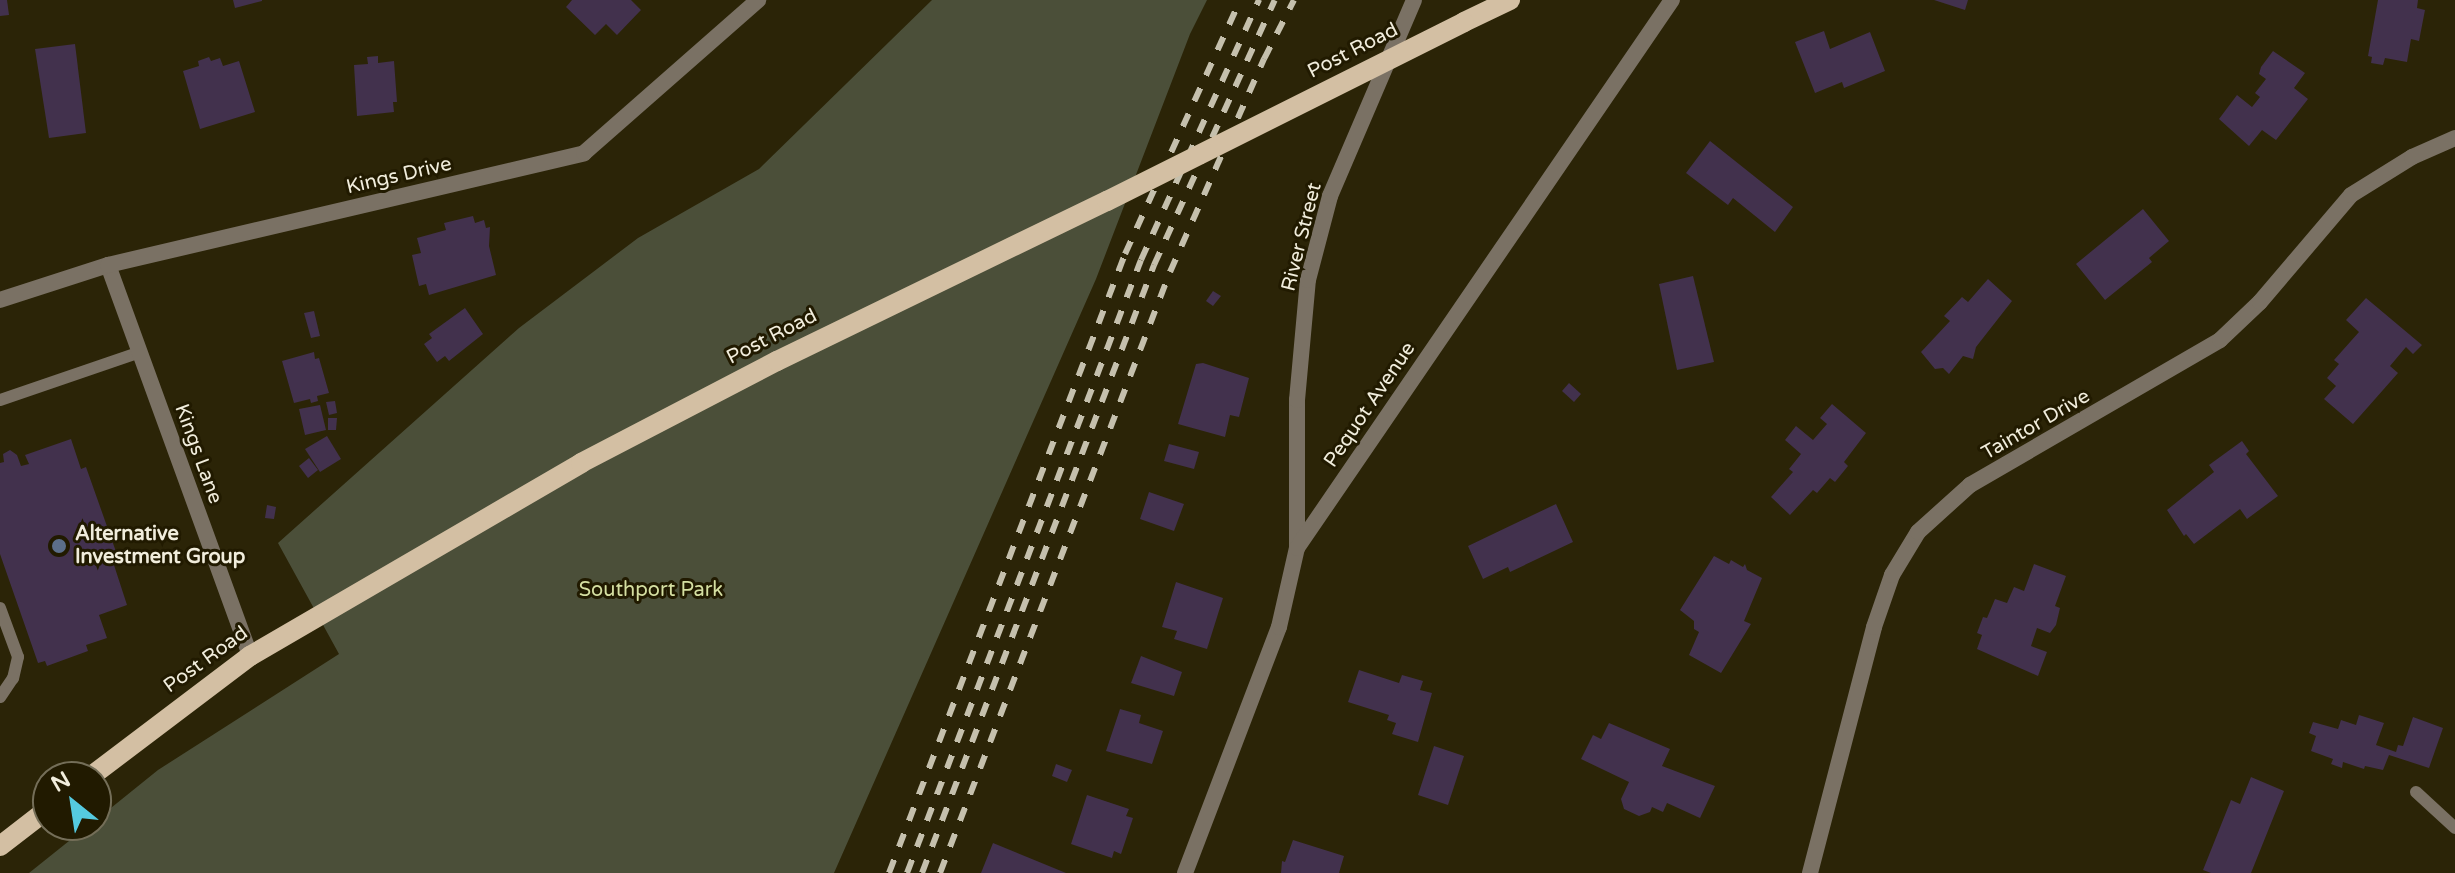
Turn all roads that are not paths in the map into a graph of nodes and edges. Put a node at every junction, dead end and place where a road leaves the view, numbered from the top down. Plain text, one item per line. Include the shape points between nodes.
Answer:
1 (758, 0) edge
2 (1414, 0) edge
3 (1510, 0) edge
4 (1672, 0) edge
5 (2455, 138) edge
6 (108, 265) junction
7 (0, 300) edge
8 (140, 352) junction
9 (0, 400) edge
10 (1297, 548) junction
11 (0, 608) edge
12 (250, 656) junction
13 (0, 697) edge
14 (111, 761) edge
15 (2416, 792) dead end
16 (32, 821) edge
17 (2455, 828) edge
18 (0, 846) edge
19 (1185, 873) edge
20 (1810, 873) edge

1 - 6 street, Kings Drive via 584,153
2 - 10 street, River Street via 1330,196 1308,280 1297,400
3 - 12 main road, Post Road, bridge via 581,463
4 - 10 street, Pequot Avenue
5 - 20 street, Taintor Drive via 2412,157 2351,195 2260,302 2220,340 1970,485 1918,532 1892,575 1874,627
6 - 7 street, Kings Drive
6 - 8 street, Kings Lane
8 - 9 lane
8 - 12 street, Kings Lane
10 - 19 street, Pequot Avenue via 1279,627
11 - 13 lane via 18,657 13,678
12 - 14 main road, Post Road
15 - 17 lane
16 - 18 main road

